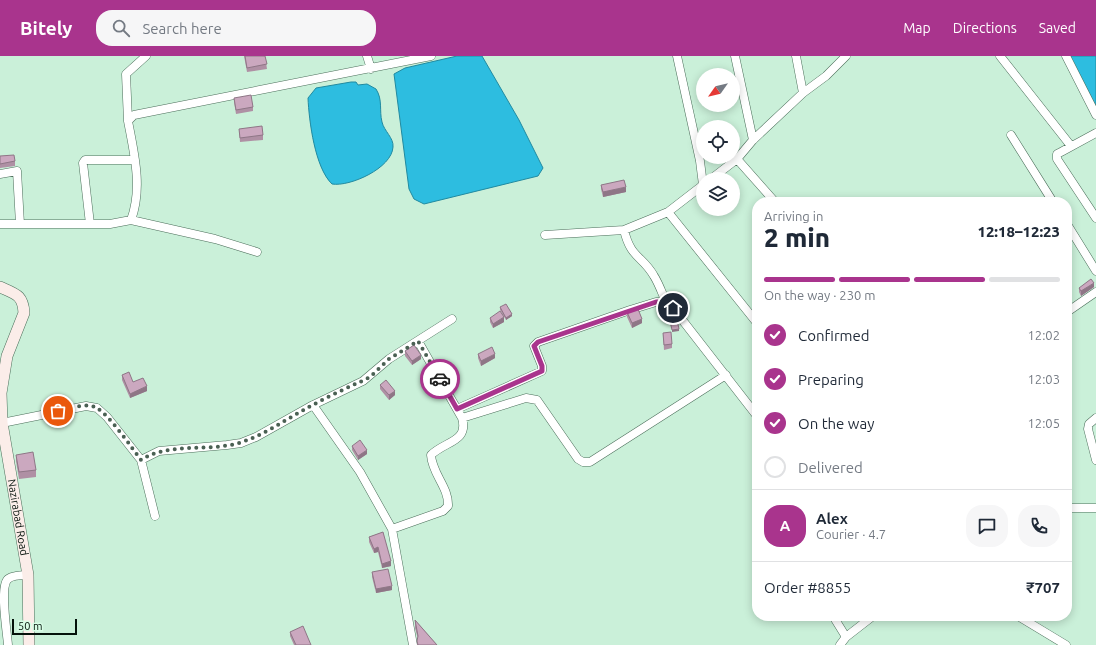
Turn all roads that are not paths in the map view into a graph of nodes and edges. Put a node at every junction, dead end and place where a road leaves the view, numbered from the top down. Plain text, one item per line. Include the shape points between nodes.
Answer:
1 (146, 56) edge
2 (367, 56) edge
3 (431, 56) edge
4 (677, 56) edge
5 (735, 56) edge
6 (796, 56) edge
7 (846, 56) edge
8 (1000, 56) edge
9 (1066, 56) edge
10 (370, 69) junction
11 (803, 93) junction
12 (1096, 115) edge
13 (128, 121) junction
14 (1096, 132) edge
15 (1011, 135) dead end
16 (753, 140) junction
17 (1071, 146) junction
18 (740, 155) edge
19 (135, 160) junction
20 (740, 162) edge
21 (730, 164) edge
22 (701, 172) edge
23 (720, 172) edge
24 (0, 174) edge
25 (696, 190) edge
26 (771, 197) edge
27 (1050, 197) edge
28 (668, 212) junction
29 (1096, 218) edge
30 (131, 220) junction
31 (0, 224) edge
32 (20, 224) junction
33 (90, 224) junction
34 (624, 230) junction
35 (1072, 232) edge
36 (544, 235) dead end
37 (257, 252) dead end
38 (1096, 271) edge
39 (0, 287) edge
40 (1096, 292) edge
41 (666, 302) junction
42 (1072, 309) edge
43 (752, 317) edge
44 (452, 319) dead end
45 (418, 341) junction
46 (726, 375) junction
47 (313, 405) junction
48 (457, 409) junction
49 (752, 409) edge
50 (462, 418) junction
51 (1096, 418) edge
52 (2, 423) junction
53 (141, 460) junction
54 (1096, 460) edge
55 (1072, 508) edge
56 (1096, 508) edge
57 (155, 516) dead end
58 (392, 529) junction
59 (20, 576) junction
60 (836, 621) edge
61 (866, 621) edge
62 (1026, 621) edge
63 (846, 637) junction
64 (8, 645) edge
65 (28, 645) edge
66 (413, 645) edge
67 (840, 645) edge
68 (1066, 645) edge

1 - 13 street via 126,74
2 - 10 street
3 - 10 street
4 - 22 street
5 - 16 street
6 - 11 street
7 - 11 street via 826,76
8 - 17 street
9 - 12 street
10 - 13 street via 145,111 134,115
11 - 16 street
13 - 19 street
14 - 17 street
15 - 27 street
16 - 18 street
17 - 29 street via 1057,154 1057,159
19 - 30 street via 137,196
19 - 33 street via 85,160 83,163
20 - 26 street
21 - 23 street
24 - 32 street via 17,171
25 - 28 street
28 - 34 street
28 - 43 street
30 - 33 street
30 - 37 street via 215,239
31 - 32 street
32 - 33 street
34 - 36 street
34 - 41 street via 627,244 654,275
35 - 38 street
39 - 52 main road, Nazirabad Road via 17,294 22,301 24,314 2,376
40 - 42 street
41 - 46 street
41 - 48 street via 656,302 630,310 538,342 534,346 542,371
44 - 45 street
45 - 47 street via 389,359 370,377
45 - 48 street
46 - 49 street
46 - 50 street via 590,462 578,459 537,400 526,398
47 - 53 street via 241,443 158,451
47 - 58 street via 360,472
48 - 50 street
50 - 58 street via 464,431 461,436 431,455 433,468 447,495 448,506 443,511
51 - 54 street via 1089,424 1088,429
52 - 53 street via 86,406 97,408
52 - 59 main road, Nazirabad Road
53 - 57 street
55 - 56 street
58 - 66 street
59 - 64 street via 8,580 4,595
59 - 65 main road, Nazirabad Road
60 - 63 street
61 - 63 street
62 - 68 street
63 - 67 street

